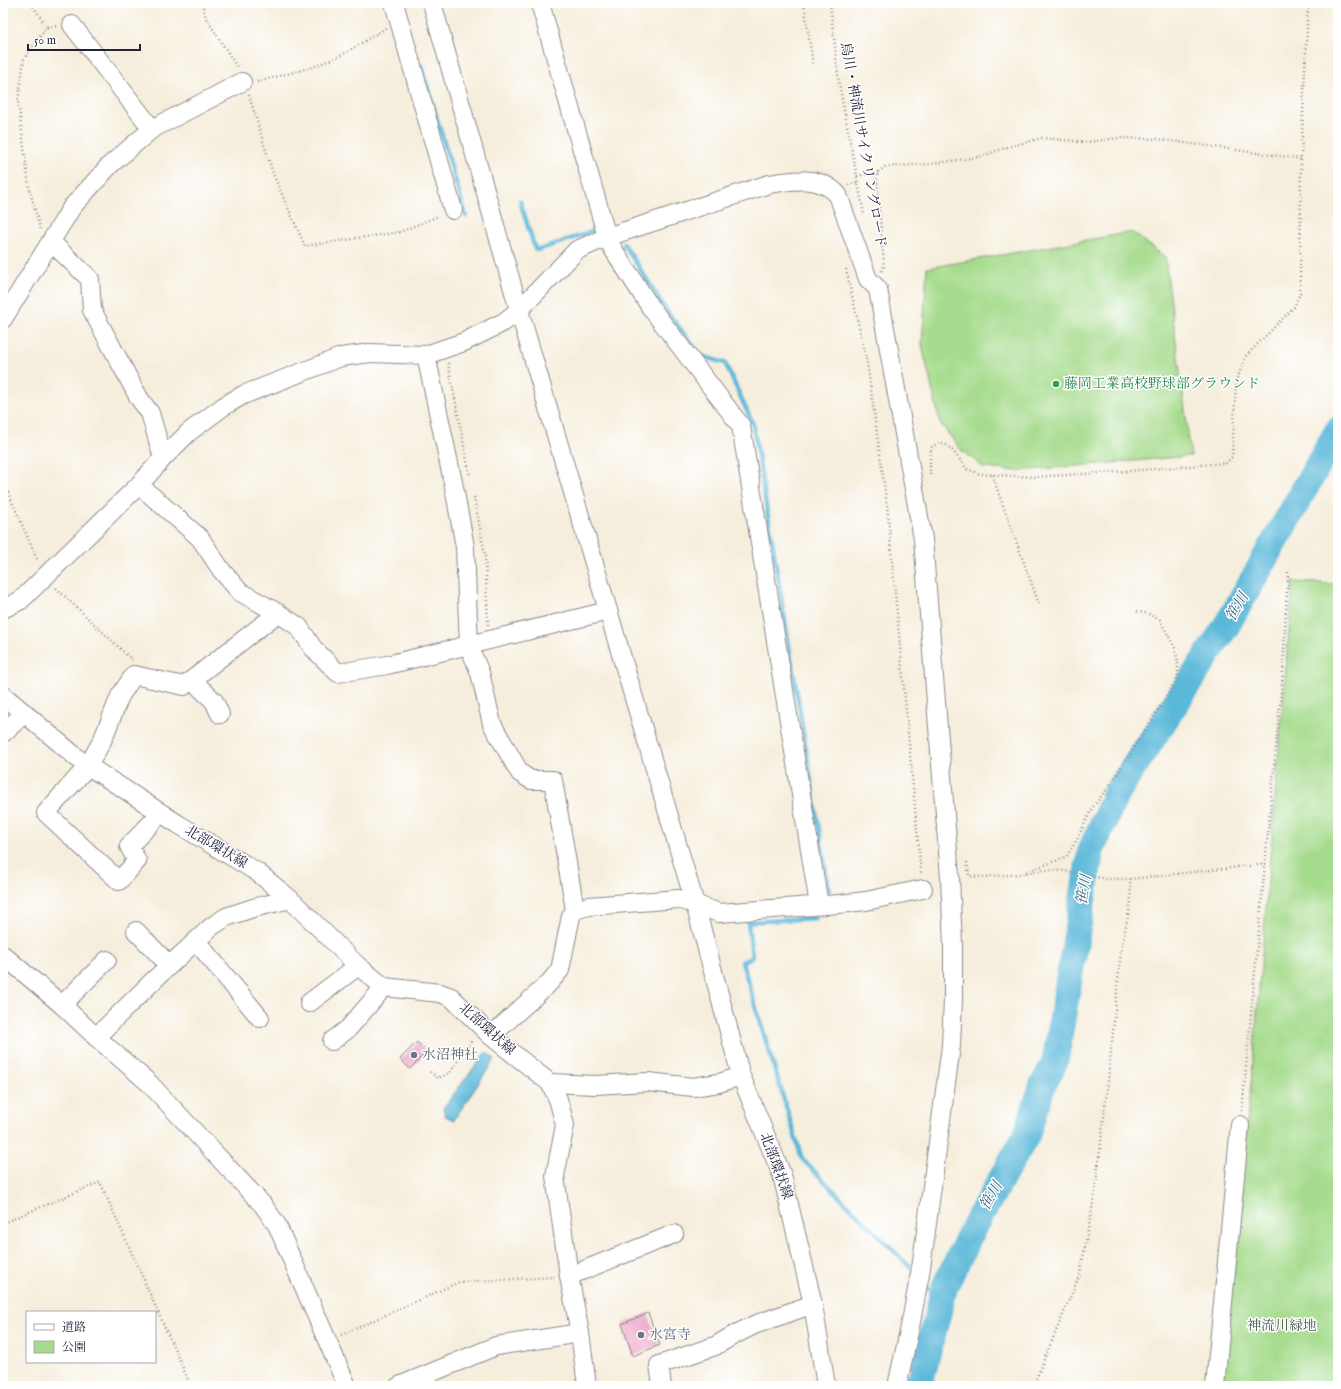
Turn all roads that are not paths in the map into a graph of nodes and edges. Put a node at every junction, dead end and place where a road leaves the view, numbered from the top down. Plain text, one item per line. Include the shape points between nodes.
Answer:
1 (394, 3) edge
2 (432, 3) edge
3 (540, 3) edge
4 (72, 25) dead end
5 (242, 82) road end
6 (152, 129) junction
7 (453, 210) road end
8 (608, 237) junction
9 (51, 242) junction
10 (519, 310) junction
11 (3, 319) edge
12 (426, 355) junction
13 (163, 458) junction
14 (139, 485) junction
15 (3, 609) edge
16 (608, 611) junction
17 (278, 613) junction
18 (469, 646) junction
19 (192, 680) junction
20 (3, 695) edge
21 (25, 713) junction
22 (220, 714) dead end
23 (3, 733) edge
24 (88, 766) junction
25 (161, 813) junction
26 (923, 889) road end
27 (290, 899) junction
28 (695, 904) junction
29 (819, 905) junction
30 (575, 910) junction
31 (136, 931) dead end
32 (196, 941) junction
33 (3, 955) edge
34 (106, 960) dead end
35 (169, 965) junction
36 (358, 966) junction
37 (384, 987) junction
38 (309, 1003) dead end
39 (62, 1005) junction
40 (260, 1018) dead end
41 (491, 1036) junction
42 (96, 1037) junction
43 (332, 1041) dead end
44 (741, 1076) junction
45 (550, 1083) junction
46 (1240, 1125) road end
47 (674, 1234) dead end
48 (569, 1276) junction
49 (813, 1304) junction
50 (580, 1333) junction
51 (347, 1386) edge
52 (399, 1386) edge
53 (587, 1386) edge
54 (662, 1386) edge
55 (826, 1386) edge
56 (897, 1386) edge
57 (1215, 1386) edge

1 - 7 street
2 - 10 street, 北部環状線
3 - 8 street
4 - 6 street
5 - 6 street
6 - 9 street via 110,165 72,208
8 - 10 street via 577,250
8 - 29 street via 651,308 742,426
8 - 56 street via 769,184 806,180 832,188 838,195 868,279 878,289 923,539 953,945 951,1046 921,1268
9 - 11 street
9 - 13 street via 90,279 92,310 139,398 150,413
10 - 12 street via 504,322 481,334
10 - 16 street, 北部環状線
12 - 13 street via 370,353 341,357 243,395 189,432
12 - 18 street via 465,547
13 - 14 street
14 - 15 street via 21,600
14 - 17 street via 200,538 240,592
16 - 18 street
16 - 28 street, 北部環状線
17 - 18 street via 298,627 313,648 338,673 387,665
17 - 19 street
18 - 30 street via 480,673 492,724 520,773 531,780 553,780
19 - 22 street via 214,702
19 - 24 street via 184,686 134,675 120,696 102,741
20 - 21 street, 北部環状線
21 - 23 street
21 - 24 street, 北部環状線
24 - 25 street, 北部環状線
24 - 25 street via 46,814 119,881 137,861 129,846
25 - 27 street, 北部環状線 via 257,872
26 - 29 street via 866,901
27 - 32 street via 226,917
27 - 36 street, 北部環状線
28 - 29 street via 719,913
28 - 30 street via 678,899 590,906
28 - 44 street, 北部環状線
30 - 41 street via 571,916 560,970 549,984
31 - 35 street
32 - 35 street
32 - 40 street
33 - 39 street
34 - 39 street
35 - 42 street
36 - 37 street, 北部環状線
36 - 38 street
37 - 41 street, 北部環状線 via 440,993 451,997
37 - 43 street via 348,1028
39 - 42 street
41 - 45 street, 北部環状線
42 - 51 street via 149,1083 263,1205 277,1225
44 - 45 street via 693,1087 648,1082 595,1086
44 - 49 street, 北部環状線 via 782,1175
45 - 48 street via 558,1099 565,1125 555,1176
46 - 57 street
47 - 48 street
48 - 50 street
49 - 54 street via 754,1325 715,1346 659,1365
49 - 55 street, 北部環状線
50 - 52 street via 496,1346
50 - 53 street

